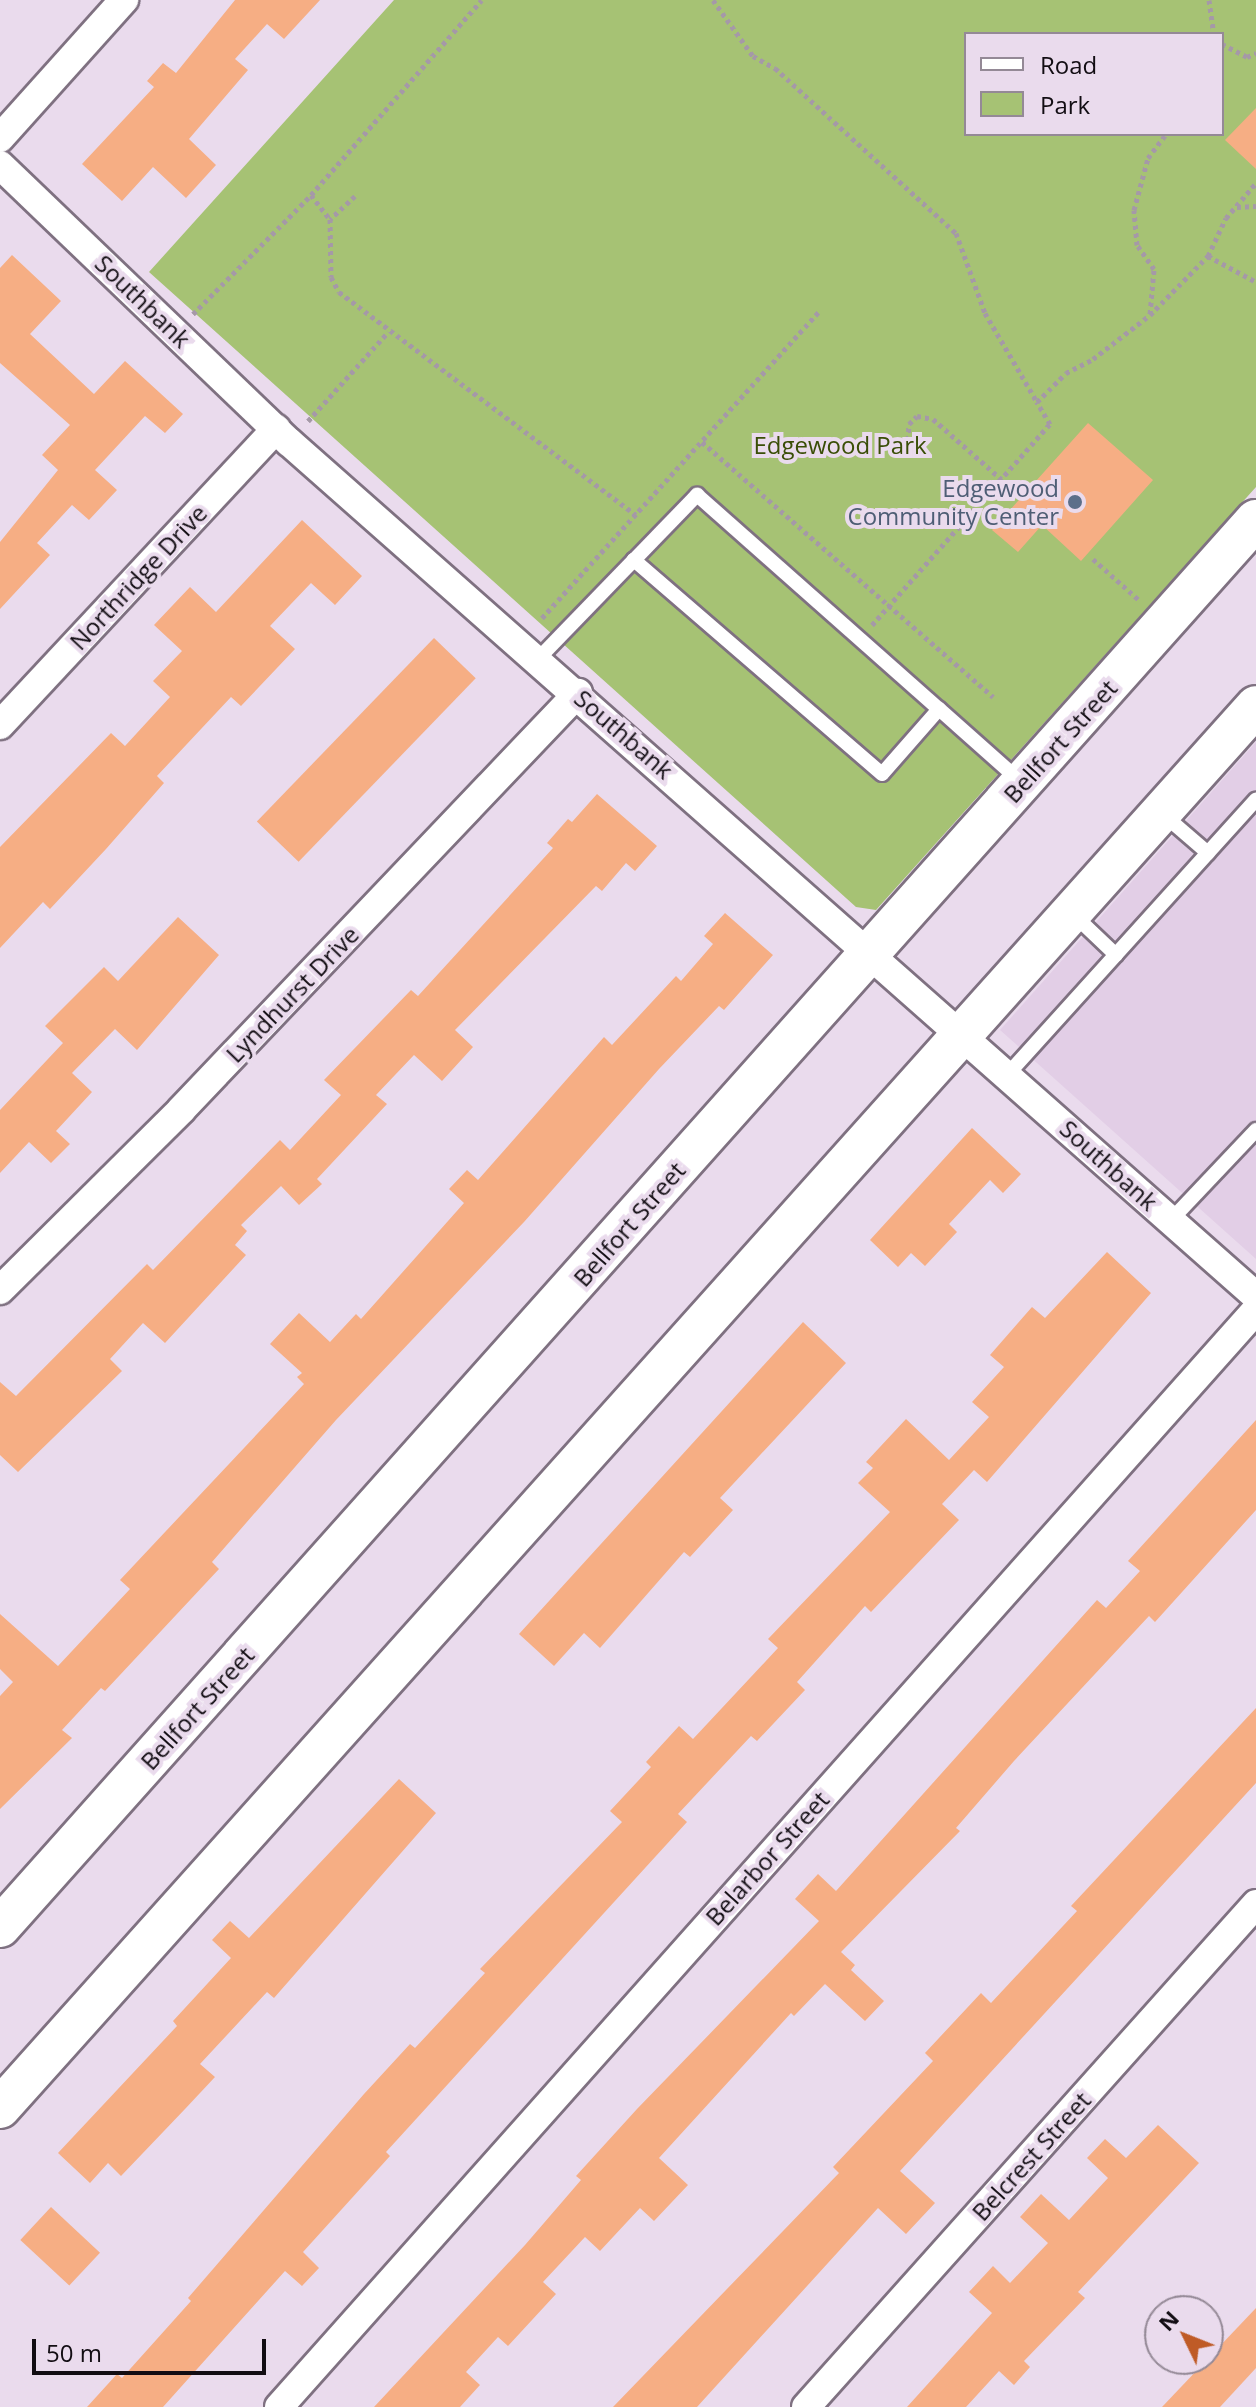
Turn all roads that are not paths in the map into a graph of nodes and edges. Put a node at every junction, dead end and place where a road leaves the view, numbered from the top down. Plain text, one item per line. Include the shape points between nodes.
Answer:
1 (124, 0) edge
2 (0, 138) edge
3 (0, 165) edge
4 (282, 436) junction
5 (1256, 520) edge
6 (634, 560) junction
7 (528, 652) junction
8 (578, 693) junction
9 (1256, 706) edge
10 (939, 709) junction
11 (0, 725) edge
12 (1022, 783) junction
13 (1256, 800) edge
14 (1160, 812) junction
15 (1208, 853) junction
16 (1070, 912) junction
17 (869, 950) junction
18 (1116, 955) junction
19 (962, 1033) junction
20 (1008, 1074) junction
21 (1256, 1130) edge
22 (1171, 1220) junction
23 (0, 1290) edge
24 (1256, 1296) edge
25 (1256, 1310) edge
26 (1256, 1904) edge
27 (0, 1927) edge
28 (0, 2108) edge
29 (279, 2407) edge
30 (806, 2407) edge

1 - 2 street
3 - 4 street, Southbank
4 - 7 street, Southbank
4 - 11 street, Northridge Drive
5 - 12 main road, Bellfort Street
6 - 7 lane
6 - 10 lane via 697,495
6 - 10 lane via 882,774
7 - 8 street, Southbank
8 - 17 street, Southbank
8 - 23 street, Lyndhurst Drive via 181,1110
9 - 14 main road
10 - 12 lane
12 - 17 main road, Bellfort Street
13 - 15 lane
14 - 15 lane
14 - 16 main road
15 - 18 lane
16 - 18 lane
16 - 19 main road
17 - 19 street, Southbank
17 - 27 main road, Bellfort Street
18 - 20 lane
19 - 20 street, Southbank
19 - 28 main road
20 - 22 street, Southbank
21 - 22 lane
22 - 24 street, Southbank
25 - 29 street, Belarbor Street
26 - 30 street, Belcrest Street

